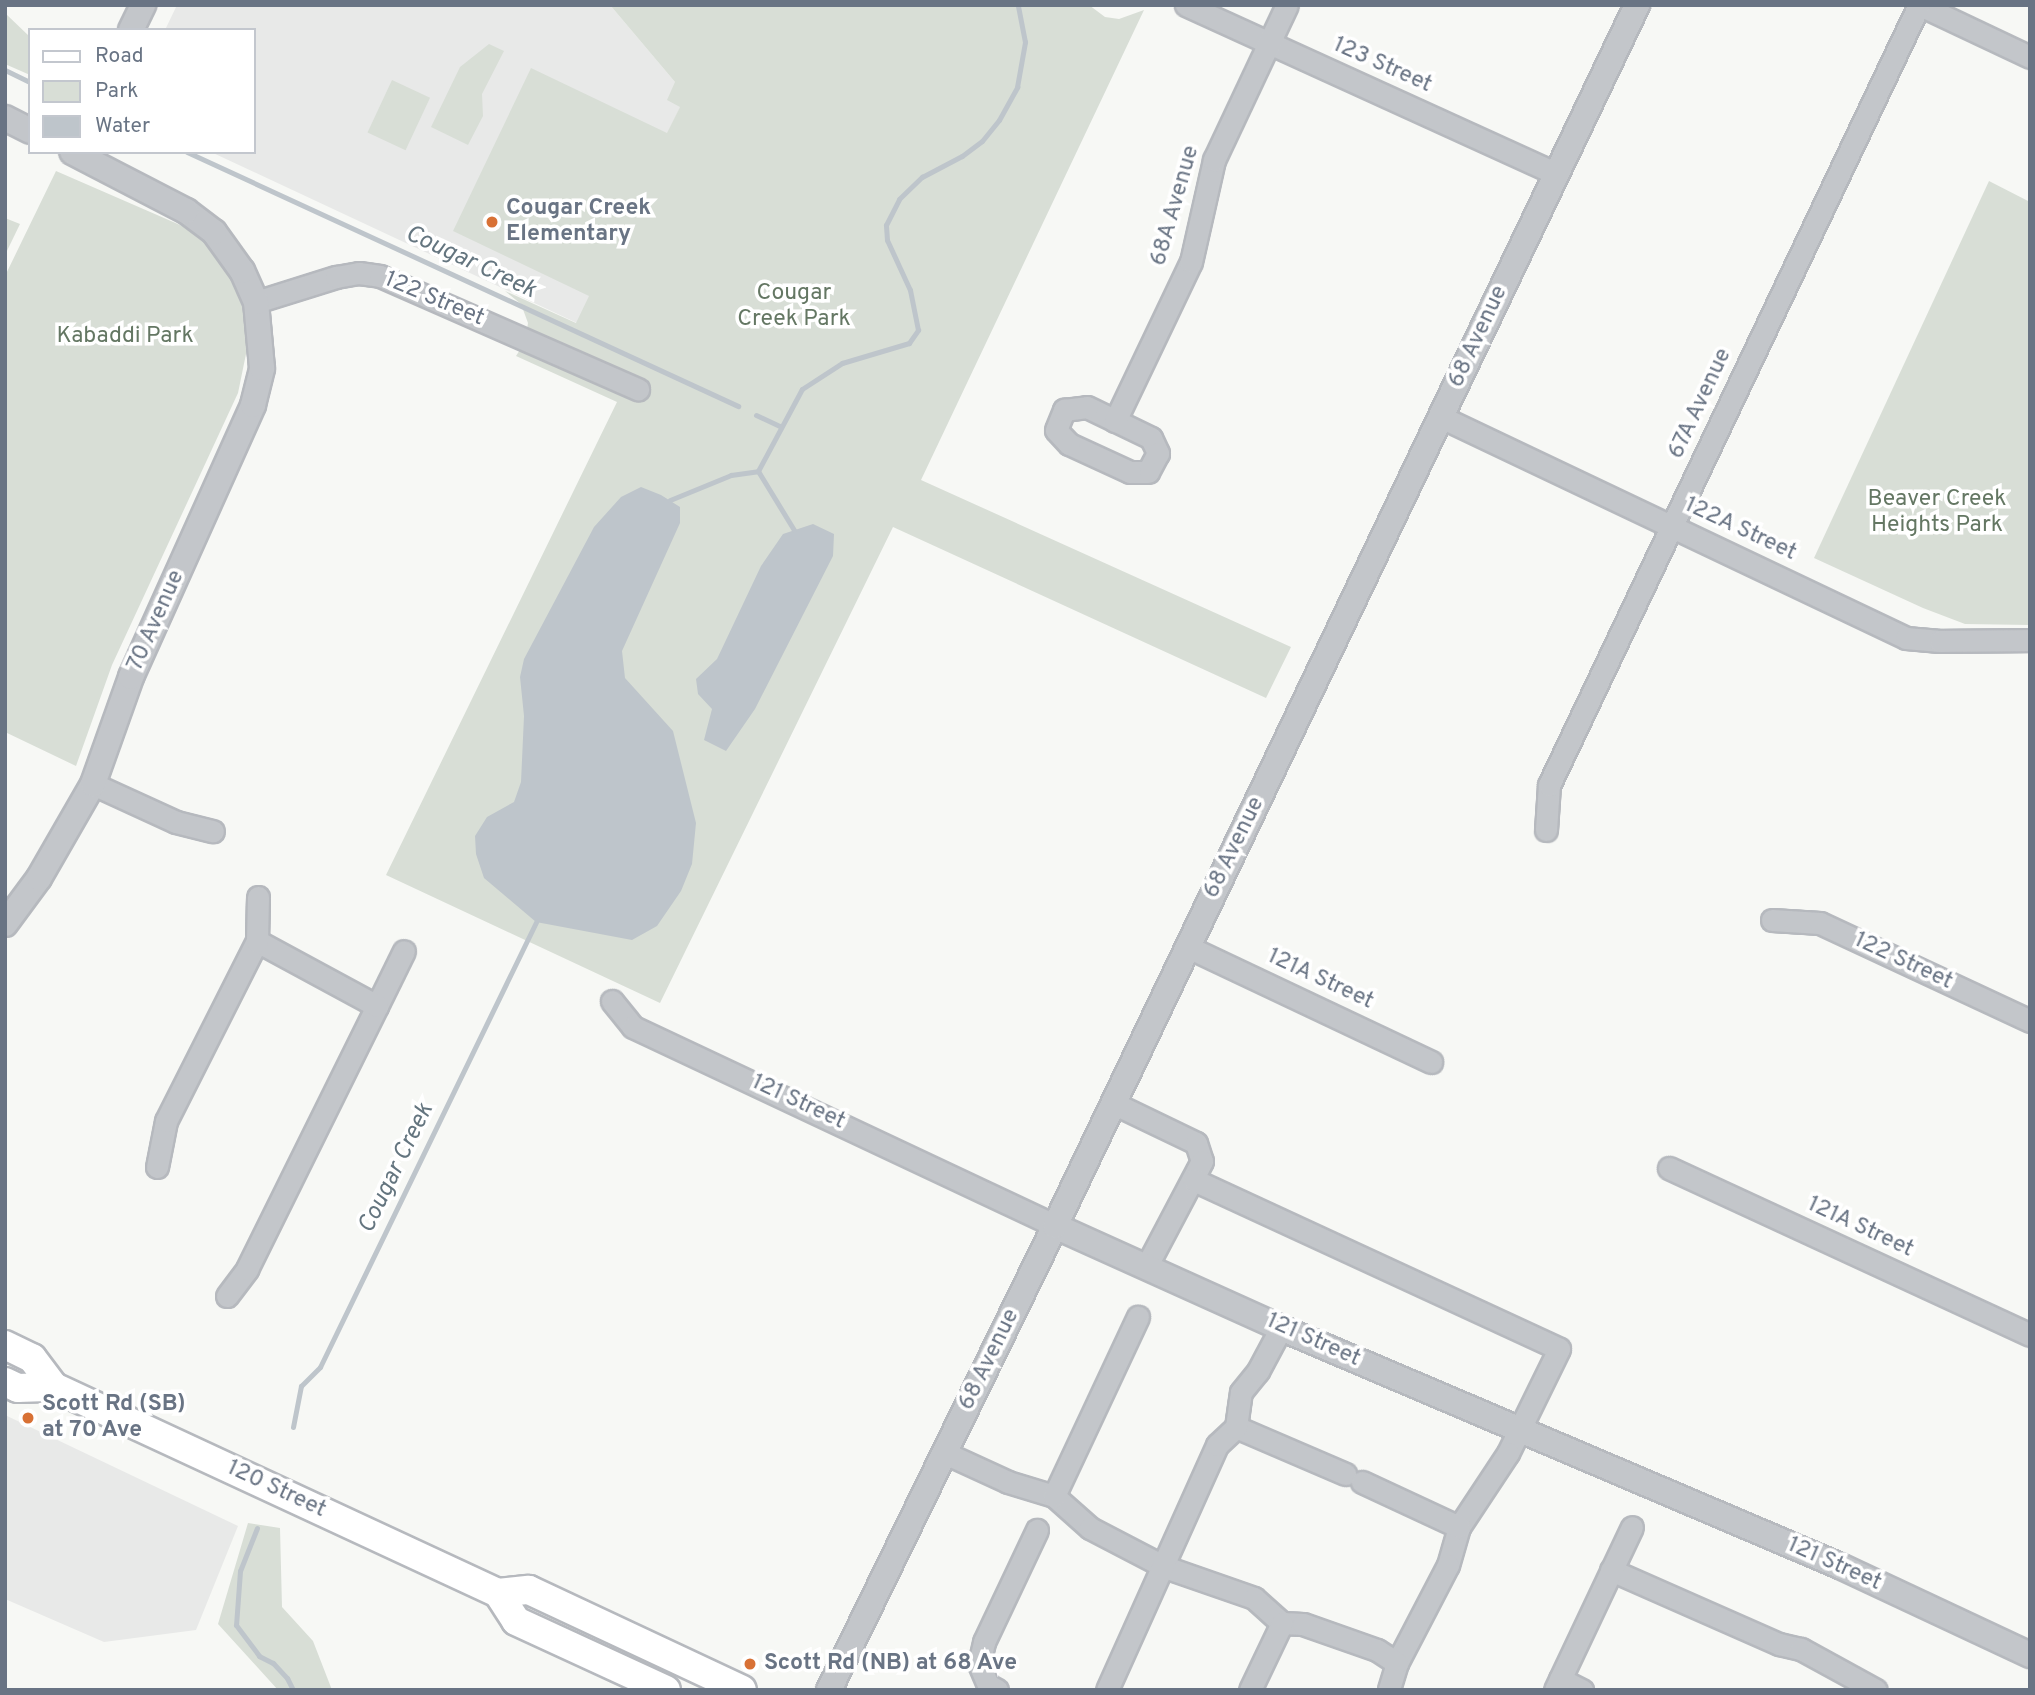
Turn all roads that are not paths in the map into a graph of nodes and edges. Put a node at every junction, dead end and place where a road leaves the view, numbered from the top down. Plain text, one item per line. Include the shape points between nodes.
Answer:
1 (143, 5) edge
2 (1186, 5) edge
3 (1287, 5) edge
4 (1637, 5) edge
5 (1919, 5) edge
6 (132, 28) edge
7 (1268, 44) junction
8 (2030, 57) edge
9 (5, 118) edge
10 (28, 130) edge
11 (77, 154) edge
12 (1556, 174) junction
13 (256, 302) junction
14 (638, 389) dead end
15 (1441, 417) junction
16 (1115, 421) dead end
17 (1672, 527) junction
18 (2030, 640) edge
19 (93, 784) junction
20 (1546, 830) dead end
21 (213, 831) dead end
22 (258, 897) dead end
23 (1772, 920) dead end
24 (5, 925) edge
25 (257, 941) junction
26 (1188, 947) junction
27 (404, 951) dead end
28 (612, 1001) dead end
29 (377, 1006) junction
30 (2030, 1021) edge
31 (1430, 1062) dead end
32 (1113, 1103) junction
33 (157, 1167) dead end
34 (1669, 1168) dead end
35 (1194, 1180) junction
36 (1055, 1226) junction
37 (1146, 1267) junction
38 (228, 1296) dead end
39 (1138, 1317) dead end
40 (1281, 1328) junction
41 (2030, 1335) edge
42 (5, 1345) edge
43 (5, 1382) edge
44 (54, 1387) junction
45 (1236, 1427) junction
46 (1520, 1431) junction
47 (945, 1453) junction
48 (1054, 1496) junction
49 (1459, 1527) junction
50 (1632, 1527) dead end
51 (1037, 1530) dead end
52 (1165, 1567) junction
53 (1611, 1570) junction
54 (498, 1593) junction
55 (1282, 1623) junction
56 (2030, 1655) edge
57 (1397, 1663) junction
58 (1558, 1684) edge
59 (666, 1690) edge
60 (742, 1690) edge
61 (829, 1690) edge
62 (997, 1690) edge
63 (1107, 1690) edge
64 (1250, 1690) edge
65 (1389, 1690) edge
66 (1582, 1690) edge
67 (1876, 1690) edge

1 - 6 street
2 - 7 street, 123 Street
3 - 7 street, 68A Avenue
4 - 12 street, 68 Avenue
5 - 8 street
5 - 17 street, 67A Avenue
7 - 12 street, 123 Street
7 - 16 street, 68A Avenue via 1214,160 1191,262
9 - 10 street
11 - 13 street via 186,211 214,232 242,271
12 - 15 street, 68 Avenue
13 - 14 street, 122 Street via 336,276 380,276
13 - 19 street, 70 Avenue via 262,368 253,405 131,677
15 - 17 street, 122A Street
15 - 26 street, 68 Avenue
17 - 18 street, 122A Street via 1906,638
17 - 20 street, 67A Avenue via 1549,785
19 - 21 street via 176,822
19 - 24 street, 70 Avenue via 39,878
22 - 25 street
23 - 30 street, 122 Street via 1820,923
25 - 29 street
25 - 33 street via 166,1121
26 - 31 street, 121A Street
26 - 32 street, 68 Avenue
27 - 29 street
28 - 36 street, 121 Street via 633,1027
29 - 38 street via 247,1269
32 - 35 street via 1196,1143 1202,1161
32 - 36 street, 68 Avenue
34 - 41 street, 121A Street
35 - 37 street
35 - 46 street via 1559,1349
36 - 37 street, 121 Street
36 - 47 street, 68 Avenue
37 - 40 street, 121 Street
39 - 48 street
40 - 45 street via 1241,1392
40 - 46 street, 121 Street
42 - 44 main road, 120 Street via 32,1358
43 - 44 main road, 120 Street via 19,1388
44 - 54 main road, 120 Street
45 - 49 street
45 - 52 street via 1217,1446
46 - 49 street
46 - 56 street, 121 Street via 1840,1566
47 - 48 street via 1008,1482
47 - 61 street, 68 Avenue
48 - 52 street via 1090,1528
49 - 57 street via 1448,1564
50 - 53 street
51 - 62 street via 978,1664 988,1685
52 - 55 street via 1254,1598
52 - 63 street
53 - 58 street
53 - 67 street via 1801,1650
54 - 59 main road via 516,1621
54 - 60 main road, 120 Street via 529,1590
55 - 57 street via 1303,1624 1377,1650
55 - 64 street
57 - 65 street
58 - 66 street

